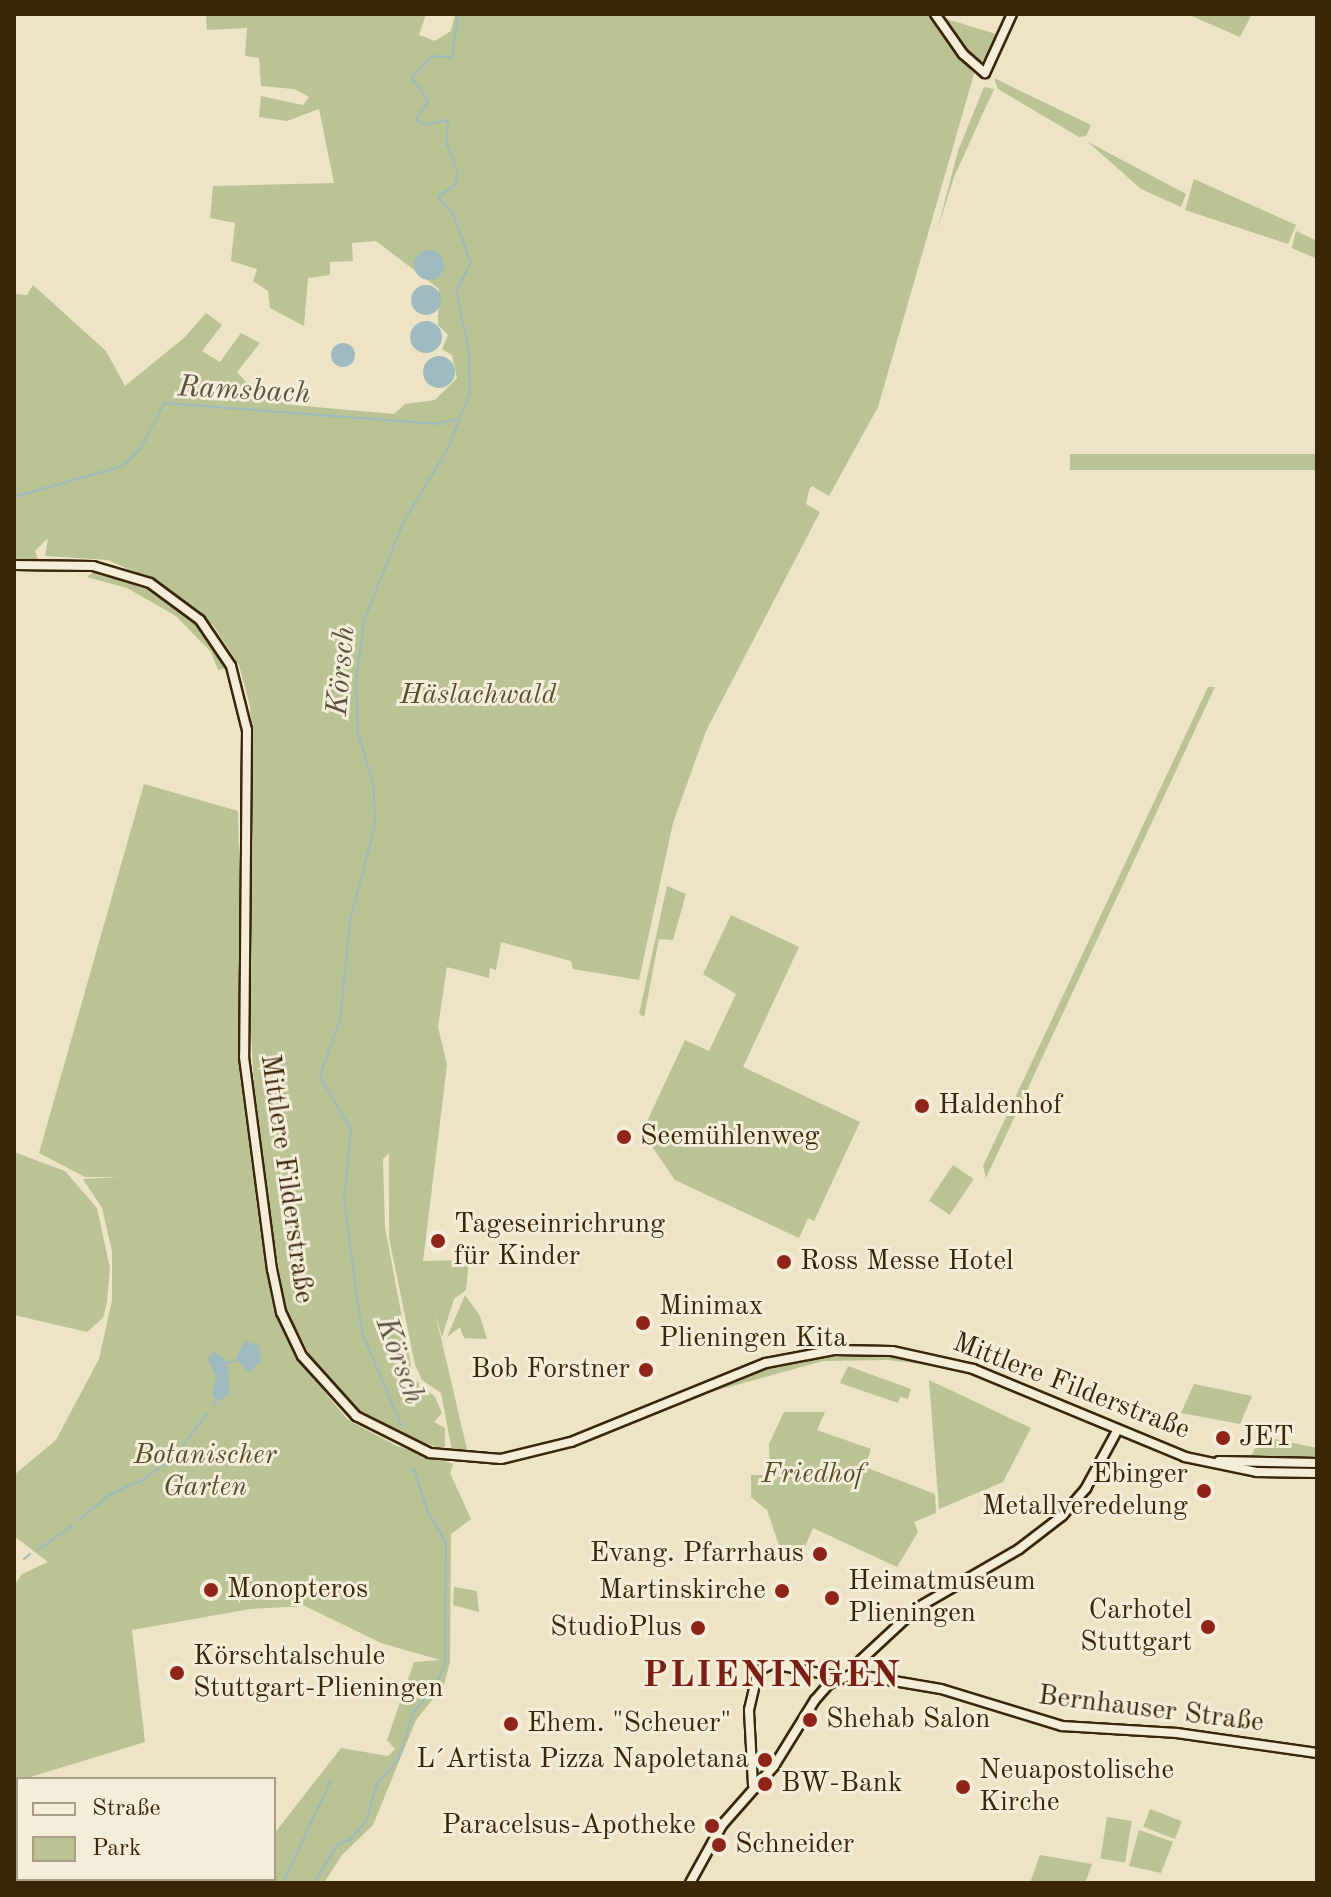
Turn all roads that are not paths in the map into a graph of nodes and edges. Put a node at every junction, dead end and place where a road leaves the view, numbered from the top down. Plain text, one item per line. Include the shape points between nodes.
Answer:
1 (935, 14) edge
2 (1012, 14) edge
3 (14, 565) edge
4 (1117, 1431) junction
5 (1206, 1461) junction
6 (1317, 1463) edge
7 (1317, 1473) edge
8 (853, 1674) junction
9 (828, 1680) junction
10 (1317, 1753) edge
11 (756, 1769) junction
12 (768, 1772) junction
13 (753, 1786) junction
14 (690, 1883) edge

1 - 2 main road via 963,54 985,73
3 - 4 main road, Mittlere Filderstraße via 93,566 150,583 200,620 231,666 247,730 244,1057 272,1269 281,1312 302,1356 324,1387 356,1416 430,1453 511,1458 571,1442 766,1363 859,1349 951,1361
4 - 5 main road, Mittlere Filderstraße
4 - 8 main road via 1086,1488 1062,1516 1019,1549 917,1608 861,1660
5 - 6 main road, Mittlere Filderstraße
5 - 7 main road, Mittlere Filderstraße via 1266,1473
8 - 9 main road, Bernhauser Straße
8 - 10 main road, Bernhauser Straße via 941,1689 1062,1726 1177,1733
9 - 11 main road via 763,1667 751,1686
9 - 12 main road
11 - 12 main road
11 - 13 main road
12 - 13 main road
13 - 14 main road via 722,1825

